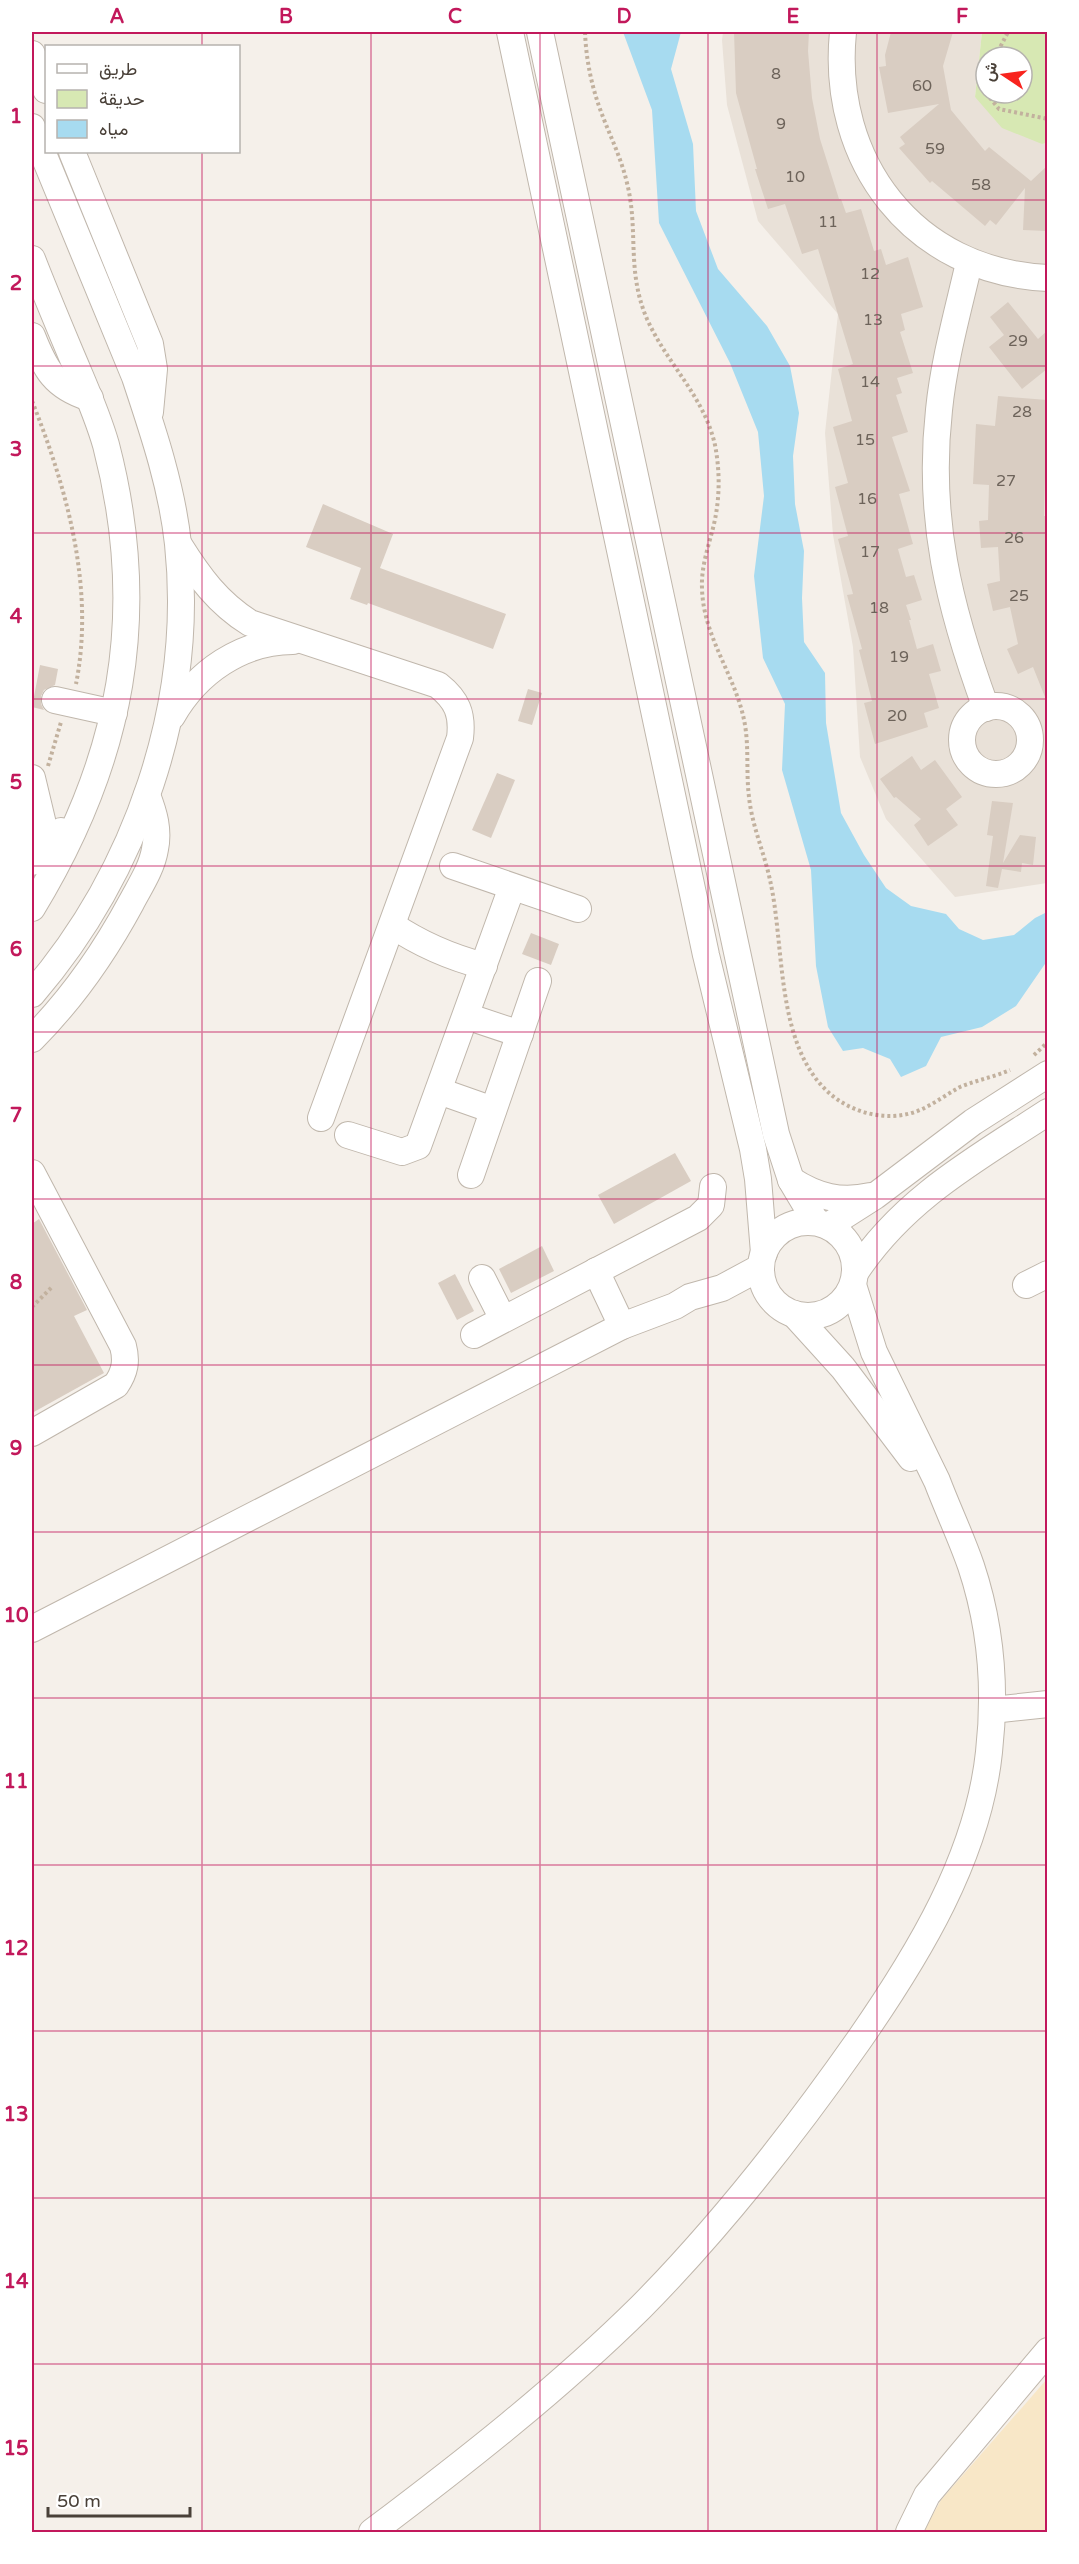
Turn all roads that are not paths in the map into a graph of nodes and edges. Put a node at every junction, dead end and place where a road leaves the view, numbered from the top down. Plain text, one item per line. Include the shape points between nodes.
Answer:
1 (510, 32) edge
2 (540, 32) edge
3 (843, 32) edge
4 (32, 54) edge
5 (45, 87) edge
6 (32, 127) edge
7 (72, 153) edge
8 (32, 259) edge
9 (969, 263) junction
10 (1047, 278) edge
11 (32, 336) edge
12 (90, 398) junction
13 (149, 418) junction
14 (178, 544) junction
15 (305, 641) junction
16 (66, 702) road end
17 (986, 708) dead end
18 (114, 713) junction
19 (169, 723) junction
20 (34, 788) edge
21 (147, 795) junction
22 (78, 824) junction
23 (46, 841) junction
24 (32, 862) edge
25 (453, 866) dead end
26 (512, 886) junction
27 (32, 908) edge
28 (578, 909) dead end
29 (392, 925) junction
30 (484, 966) junction
31 (83, 981) junction
32 (538, 981) dead end
33 (34, 991) edge
34 (466, 1016) junction
35 (520, 1034) junction
36 (32, 1039) edge
37 (1039, 1067) edge
38 (439, 1091) junction
39 (493, 1110) junction
40 (1047, 1112) edge
41 (321, 1118) dead end
42 (348, 1135) dead end
43 (32, 1173) edge
44 (471, 1174) dead end
45 (791, 1180) junction
46 (713, 1187) dead end
47 (875, 1196) junction
48 (822, 1224) junction
49 (763, 1260) junction
50 (596, 1271) junction
51 (482, 1278) dead end
52 (854, 1279) junction
53 (794, 1314) junction
54 (503, 1319) junction
55 (622, 1326) junction
56 (474, 1335) dead end
57 (32, 1432) edge
58 (944, 1503) junction
59 (32, 1629) edge
60 (1047, 1704) edge
61 (992, 1710) junction
62 (1047, 2351) edge
63 (372, 2532) edge
64 (909, 2532) edge

1 - 49 street via 704,943 753,1149
2 - 45 street via 776,1134
3 - 9 street via 840,57 847,113 867,167 882,191 921,232
4 - 5 street
6 - 13 street
7 - 13 street via 150,344 154,369
8 - 12 street
9 - 10 street
9 - 17 street via 939,409 936,497 947,584 957,626
11 - 12 street via 41,360 56,381
12 - 18 street via 105,444 124,539 125,636
13 - 14 street
14 - 15 street via 208,589 235,613 267,630
14 - 19 street via 177,651
15 - 19 street via 263,644 220,663 192,687
15 - 29 street via 438,686 459,708 460,738
16 - 18 street
18 - 22 street via 96,779
19 - 21 street
20 - 23 street
21 - 31 street via 157,835 151,863 112,938
21 - 33 street via 99,899
22 - 23 street
22 - 27 street
23 - 24 street
25 - 26 street
26 - 28 street
26 - 30 street
29 - 30 street via 426,946
29 - 41 street
30 - 34 street
31 - 33 street
31 - 36 street
32 - 35 street
34 - 35 street
34 - 38 street
35 - 39 street
37 - 47 street
38 - 39 street
38 - 42 street via 420,1141 413,1149 402,1152
39 - 44 street
40 - 52 street via 910,1208 889,1227
43 - 57 street via 126,1356 116,1385
45 - 47 street via 806,1190 840,1199
45 - 48 street
46 - 50 street via 714,1196 706,1212
47 - 48 street
48 - 49 street via 800,1222 784,1228 772,1239
48 - 52 street via 840,1234 849,1245
49 - 53 street via 762,1279 774,1301
49 - 55 street via 722,1288
50 - 54 street
50 - 55 street
51 - 54 street
52 - 53 street via 847,1296 829,1311 818,1316
52 - 58 street via 874,1352 938,1481
53 - 58 street via 872,1404
54 - 56 street
55 - 59 street
58 - 61 street via 962,1541 979,1593 989,1647
60 - 61 street
61 - 63 street via 984,1782 959,1864 900,1977 798,2125 696,2249 640,2307 539,2399
62 - 64 street via 927,2495

